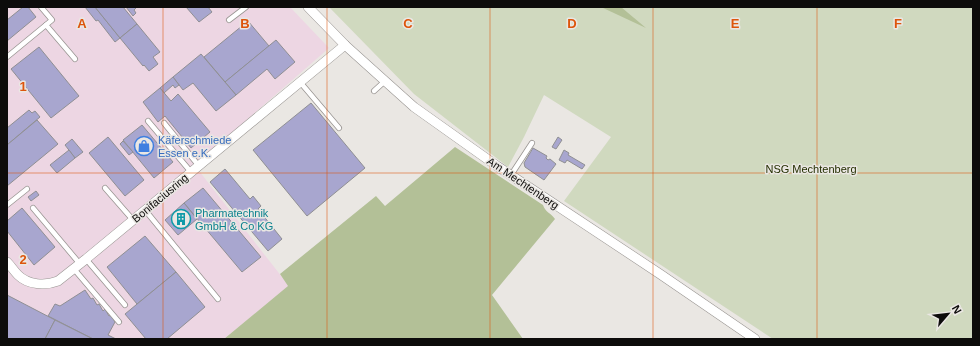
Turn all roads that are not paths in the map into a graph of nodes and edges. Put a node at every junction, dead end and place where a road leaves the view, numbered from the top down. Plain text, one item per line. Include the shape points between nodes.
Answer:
1 (41, 7) edge
2 (246, 7) edge
3 (308, 7) edge
4 (228, 20) dead end
5 (46, 25) junction
6 (345, 45) junction
7 (7, 57) edge
8 (75, 59) dead end
9 (384, 81) junction
10 (300, 82) junction
11 (374, 91) dead end
12 (148, 120) dead end
13 (164, 123) dead end
14 (339, 128) dead end
15 (532, 143) dead end
16 (199, 166) junction
17 (191, 172) junction
18 (511, 175) junction
19 (105, 188) dead end
20 (27, 189) dead end
21 (7, 205) edge
22 (33, 208) dead end
23 (145, 210) junction
24 (133, 220) junction
25 (7, 262) edge
26 (80, 264) junction
27 (218, 299) dead end
28 (125, 305) dead end
29 (119, 322) dead end
30 (755, 339) edge

1 - 5 lane via 52,20
2 - 4 lane
3 - 6 street, Am Mechtenberg
5 - 7 lane
5 - 8 lane
6 - 9 street, Am Mechtenberg
6 - 10 street, Bonifaciusring
9 - 11 lane
9 - 18 street, Am Mechtenberg via 414,107
10 - 14 lane
10 - 16 street, Bonifaciusring
12 - 17 lane
13 - 16 lane
15 - 18 lane
16 - 17 street, Bonifaciusring
17 - 23 street, Bonifaciusring
18 - 30 street, Am Mechtenberg
19 - 24 lane
20 - 21 lane
22 - 26 lane
23 - 24 street, Bonifaciusring
23 - 27 lane
24 - 26 street, Bonifaciusring
25 - 26 street, Bonifaciusring via 19,276 31,283 42,284 58,281
26 - 28 lane
26 - 29 lane

